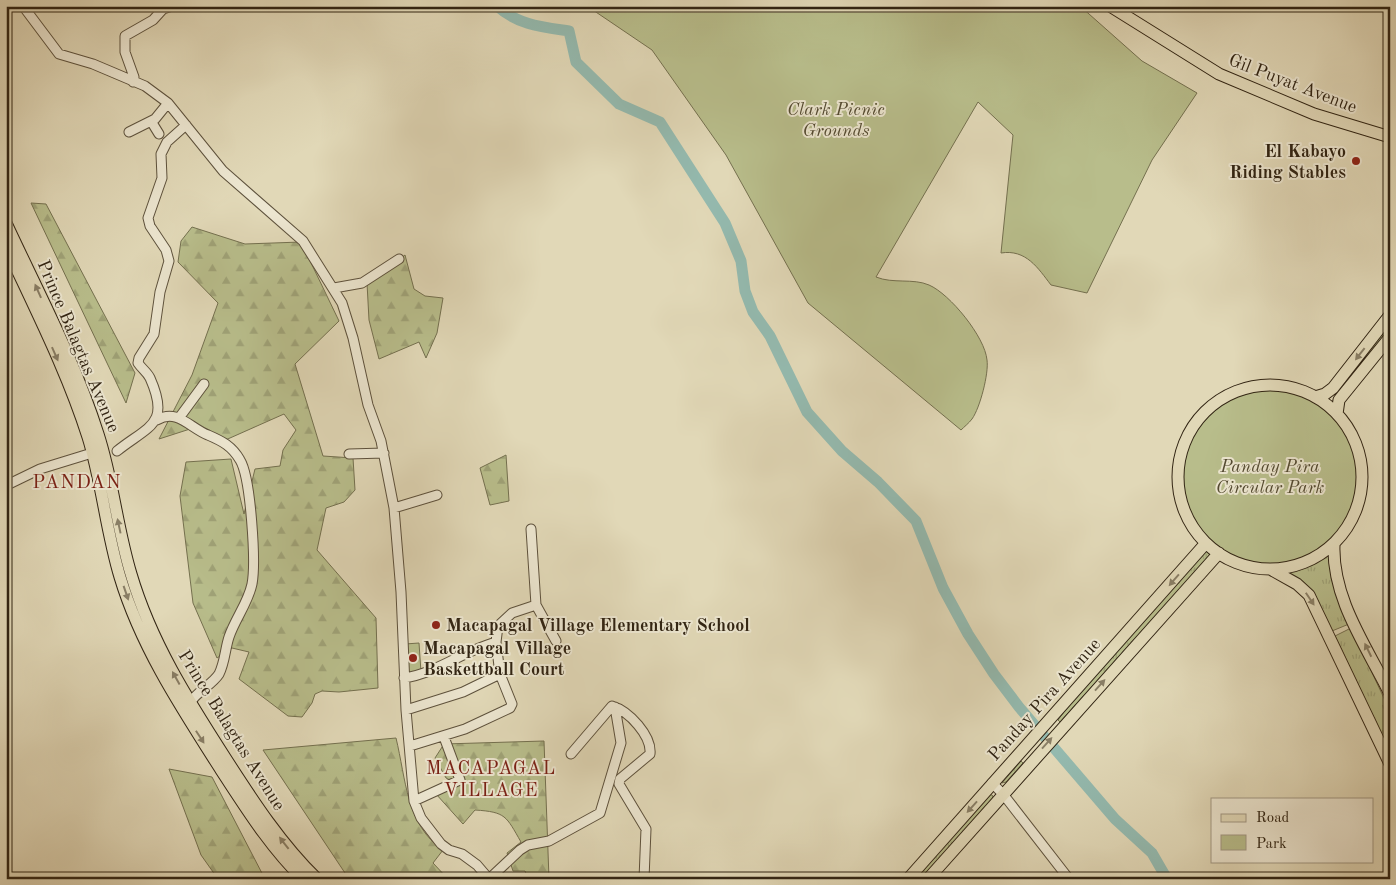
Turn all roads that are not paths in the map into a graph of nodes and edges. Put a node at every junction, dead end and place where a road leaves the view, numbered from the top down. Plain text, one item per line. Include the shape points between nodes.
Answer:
1 (23, 6) edge
2 (172, 6) edge
3 (1110, 6) edge
4 (133, 82) junction
5 (168, 103) junction
6 (151, 121) junction
7 (186, 125) junction
8 (129, 132) dead end
9 (159, 134) dead end
10 (1390, 137) edge
11 (6, 223) edge
12 (6, 246) edge
13 (399, 259) dead end
14 (334, 288) junction
15 (1390, 315) edge
16 (1390, 337) edge
17 (204, 384) dead end
18 (1315, 397) junction
19 (1337, 414) junction
20 (180, 418) junction
21 (157, 420) junction
22 (117, 451) dead end
23 (92, 453) junction
24 (384, 453) junction
25 (349, 454) dead end
26 (7, 485) edge
27 (437, 495) dead end
28 (394, 508) junction
29 (531, 529) dead end
30 (1206, 543) junction
31 (1334, 545) junction
32 (1219, 553) junction
33 (1272, 570) junction
34 (536, 605) junction
35 (556, 641) dead end
36 (496, 642) junction
37 (500, 674) junction
38 (404, 678) junction
39 (1390, 694) edge
40 (190, 703) junction
41 (615, 707) junction
42 (406, 710) junction
43 (444, 737) junction
44 (410, 746) junction
45 (571, 754) dead end
46 (1390, 764) edge
47 (990, 786) junction
48 (1001, 797) junction
49 (414, 802) junction
50 (303, 879) edge
51 (317, 879) edge
52 (489, 879) edge
53 (644, 879) edge
54 (908, 879) edge
55 (928, 879) edge
56 (1069, 879) edge

1 - 4 street via 59,54 93,64
2 - 4 street via 125,36 125,52
3 - 10 main road, Gil Puyat Avenue via 1226,77 1314,114
4 - 5 street via 152,90
5 - 6 street
5 - 7 street
6 - 8 street
6 - 9 street
7 - 14 street via 223,171 299,236
7 - 21 street via 163,148 160,161 162,178 148,218 169,261 160,292 154,334 138,363 150,378 159,410
40 -> 11 main road, Prince Balagtas Avenue via 161,651 131,575 104,456 88,406
12 -> 23 main road, Prince Balagtas Avenue via 65,375
13 - 14 street via 362,283
14 - 24 street via 353,338 368,405
15 -> 18 main road via 1333,388
16 - 19 main road via 1339,400
17 - 20 street
18 - 19 main road
18 - 30 main road via 1282,385 1248,386 1216,400 1202,413 1182,446 1177,479 1186,516
19 - 31 main road via 1356,445 1362,480 1354,515
20 - 21 street via 164,416
20 - 40 street via 227,444 240,460 249,489 252,526 252,587 229,638 220,672 215,680 200,689
21 - 22 street via 146,432
23 - 26 street via 40,469
23 -> 50 main road, Prince Balagtas Avenue via 120,577 152,655 182,709 260,830
24 - 25 street
24 - 28 street
27 - 28 street
28 - 38 street
29 - 34 street
30 - 32 main road
30 -> 47 main road, Panday Pira Avenue
31 - 33 main road via 1306,562
39 -> 31 main road via 1340,593
32 - 33 main road via 1244,565
48 -> 32 main road, Panday Pira Avenue
33 -> 46 main road via 1298,584 1309,595
34 - 35 street
34 - 36 street via 503,619 498,626
36 - 37 street
36 - 38 street via 473,649 428,673
37 - 42 street via 464,692
37 - 43 street via 512,706
38 - 42 street
51 -> 40 main road, Prince Balagtas Avenue via 270,823
41 - 45 street via 610,708
41 - 52 street via 621,742 600,813 549,841 528,845
41 - 53 street via 635,722 651,750 646,760 620,779 619,784 646,829
42 - 44 street
43 - 44 street
43 - 49 street via 460,780
44 - 49 street
47 - 48 street
47 -> 54 main road, Panday Pira Avenue
48 - 55 main road, Panday Pira Avenue
48 - 56 street
49 - 52 street via 421,818 441,844 462,854

